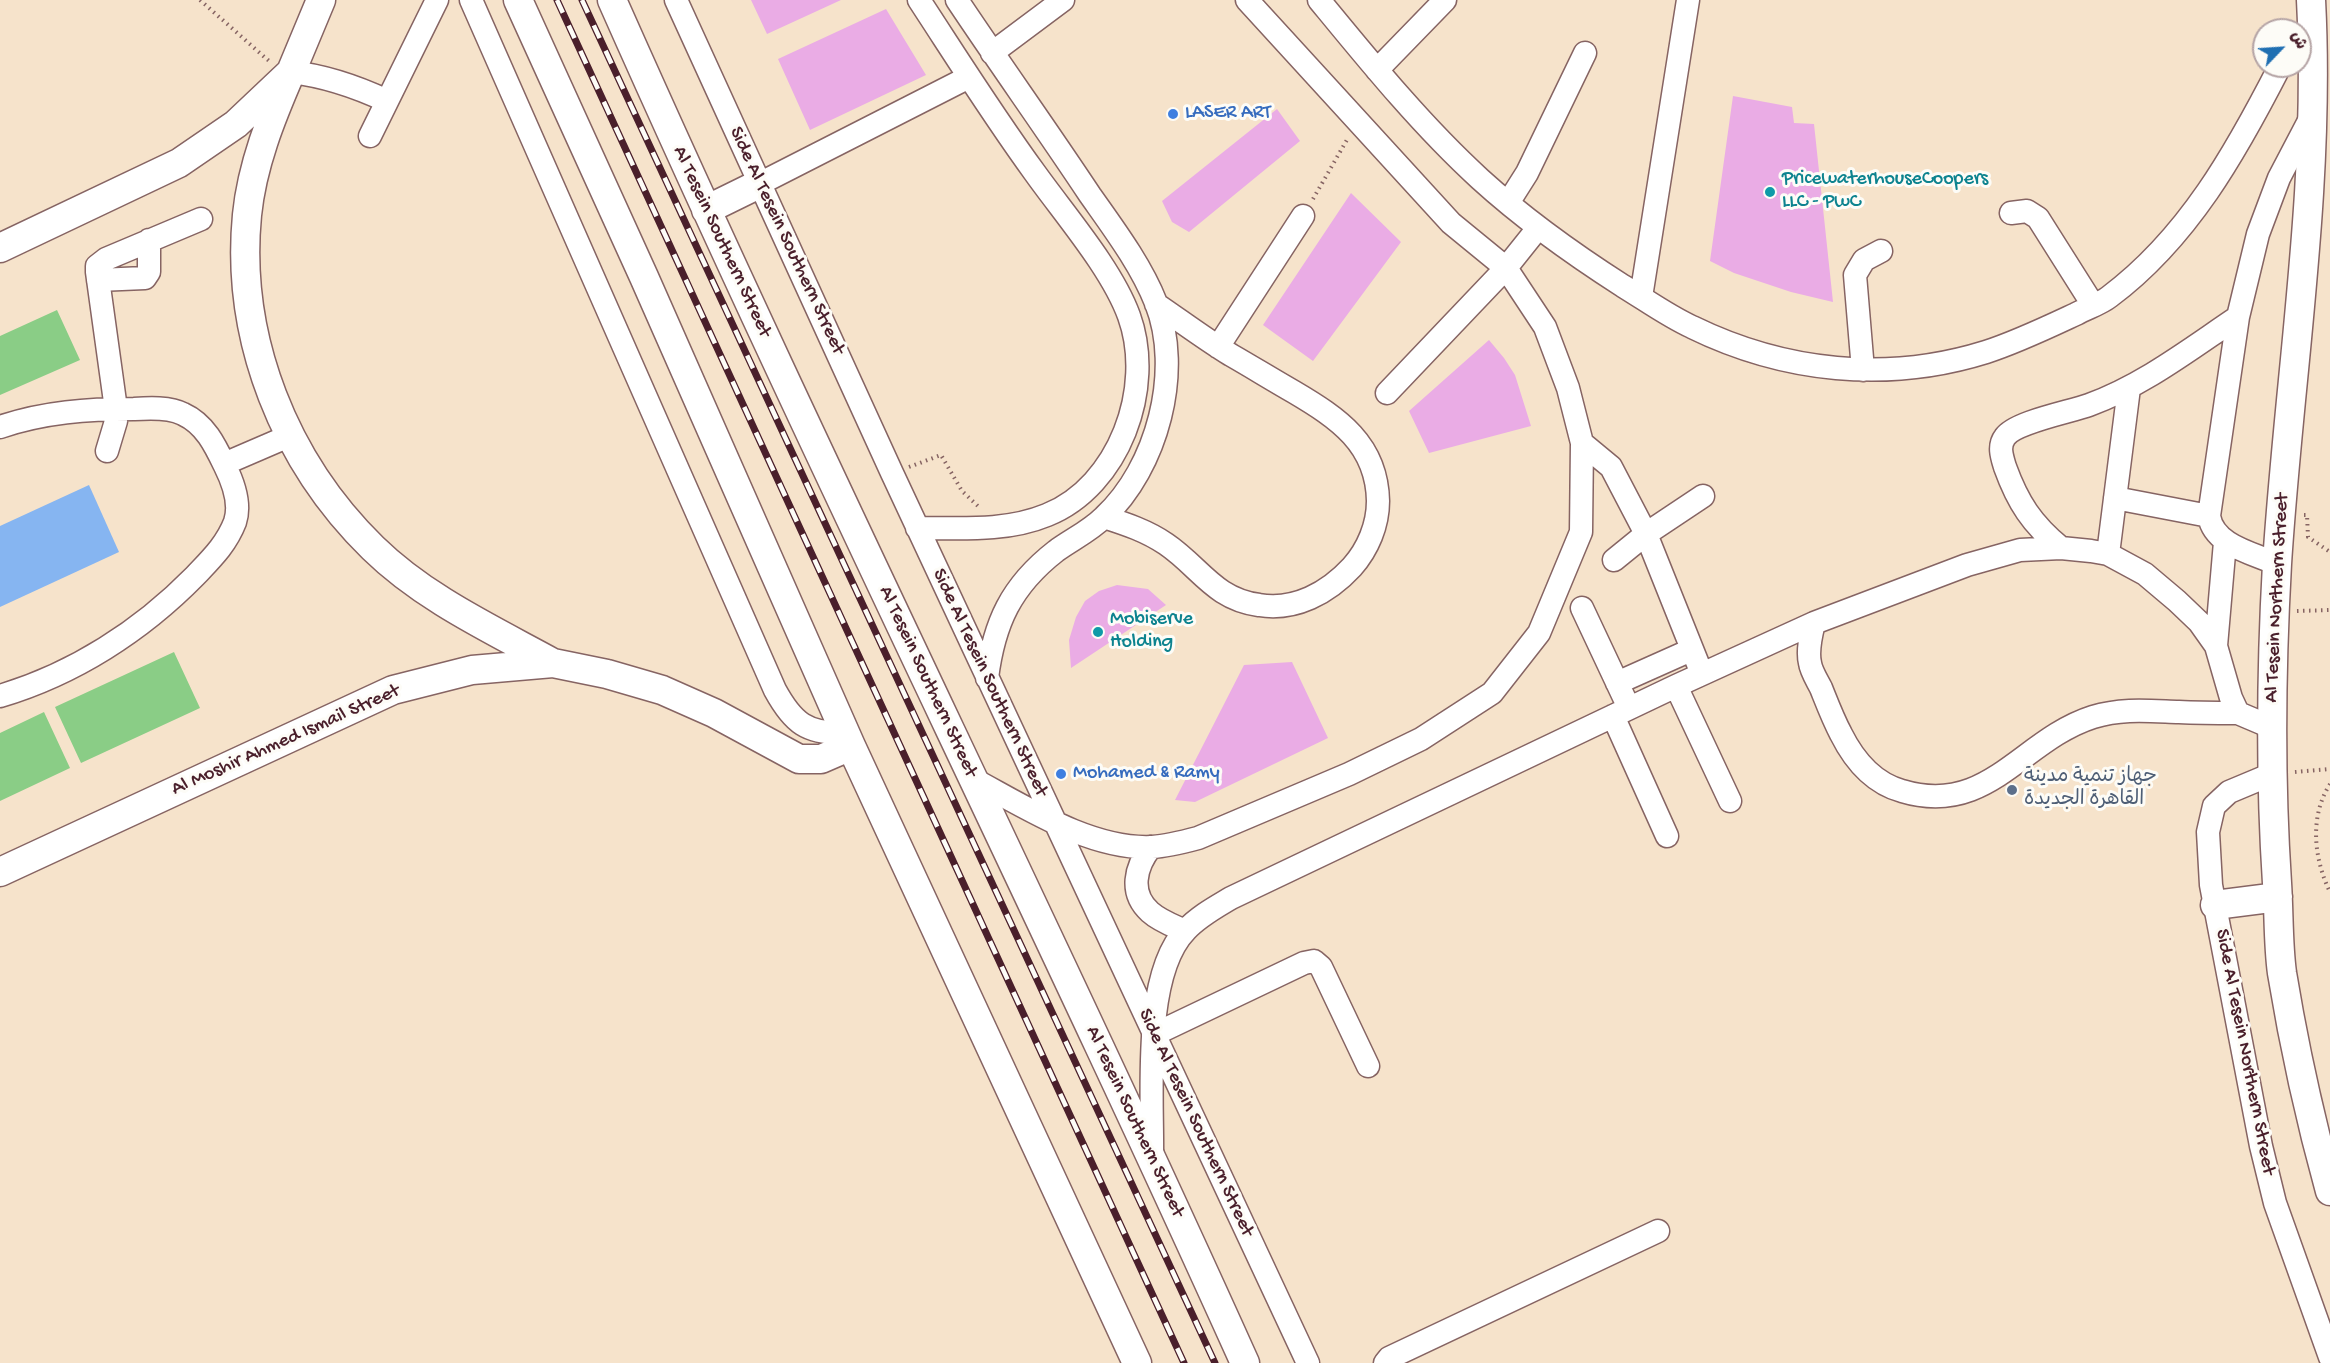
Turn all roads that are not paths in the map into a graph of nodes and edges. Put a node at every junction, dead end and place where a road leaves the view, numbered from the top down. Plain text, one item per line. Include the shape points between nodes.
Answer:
1 (321, 0) edge
2 (437, 0) edge
3 (471, 0) edge
4 (518, 0) edge
5 (612, 0) edge
6 (676, 0) edge
7 (919, 0) edge
8 (957, 0) edge
9 (1063, 0) edge
10 (1247, 0) edge
11 (1319, 0) edge
12 (1445, 0) edge
13 (1688, 0) edge
14 (2307, 12) edge
15 (992, 53) junction
16 (1585, 53) dead end
17 (1377, 70) junction
18 (291, 72) junction
19 (969, 77) junction
20 (2274, 78) edge
21 (387, 100) junction
22 (2312, 115) junction
23 (236, 124) junction
24 (370, 136) dead end
25 (263, 142) junction
26 (1058, 147) junction
27 (1030, 167) junction
28 (759, 184) junction
29 (1508, 203) junction
30 (706, 210) junction
31 (2012, 213) dead end
32 (1303, 216) road end
33 (201, 219) dead end
34 (1538, 228) junction
35 (150, 240) junction
36 (0, 248) edge
37 (1881, 251) dead end
38 (1506, 268) junction
39 (98, 280) junction
40 (1641, 297) junction
41 (1156, 304) junction
42 (2093, 305) junction
43 (2238, 317) junction
44 (1218, 347) junction
45 (1863, 370) junction
46 (2129, 388) junction
47 (1387, 393) dead end
48 (116, 409) junction
49 (0, 427) edge
50 (289, 436) junction
51 (1582, 443) junction
52 (107, 450) dead end
53 (224, 464) junction
54 (1703, 496) dead end
55 (2115, 498) junction
56 (2209, 516) junction
57 (1104, 517) junction
58 (917, 528) junction
59 (1646, 534) junction
60 (2225, 542) junction
61 (2061, 548) junction
62 (2108, 555) junction
63 (1614, 560) dead end
64 (2277, 564) junction
65 (1582, 608) dead end
66 (1814, 622) junction
67 (492, 631) junction
68 (1778, 639) junction
69 (2216, 646) junction
70 (1691, 650) junction
71 (553, 663) junction
72 (1810, 664) junction
73 (472, 670) junction
74 (1702, 674) junction
75 (987, 678) junction
76 (1617, 683) junction
77 (1676, 686) junction
78 (0, 696) edge
79 (1621, 712) junction
80 (2238, 713) junction
81 (2271, 727) junction
82 (848, 740) junction
83 (2272, 774) junction
84 (971, 777) junction
85 (1730, 801) dead end
86 (1054, 822) junction
87 (1667, 836) dead end
88 (1151, 847) junction
89 (0, 872) edge
90 (2277, 897) junction
91 (2215, 905) junction
92 (1185, 931) junction
93 (1153, 1035) junction
94 (1368, 1066) dead end
95 (1152, 1158) junction
96 (2330, 1191) edge
97 (1658, 1231) dead end
98 (2330, 1358) edge
99 (1137, 1363) edge
100 (1245, 1363) edge
101 (1308, 1363) edge
102 (1385, 1363) edge

1 - 18 main road
2 - 21 street
3 - 82 street via 775,690 786,710 802,726
4 - 82 main road
5 - 30 main road, Al Tesein Southern Street
6 - 28 street, Side Al Tesein Southern Street
7 - 19 street
8 - 15 street
9 - 15 street
10 - 38 street via 1451,223
11 - 17 street
12 - 17 street
13 - 40 street
14 - 22 main road, Al Tesein Northern Street
15 - 26 street
16 - 29 street via 1527,173
17 - 29 street via 1426,126
18 - 21 street via 317,75
18 - 23 main road
18 - 25 main road
19 - 27 street
19 - 28 street
20 - 42 street via 2248,128 2195,211 2153,260 2107,299
21 - 24 street
22 - 43 street via 2267,208
22 - 64 main road, Al Tesein Northern Street via 2309,203
23 - 25 main road via 254,126
23 - 36 main road via 179,163
25 - 50 main road via 247,214 245,268 251,321 263,372
26 - 27 street
26 - 41 street via 1120,239
27 - 58 street via 1111,279 1130,317 1137,359 1124,438 1105,470 1079,496 1047,515 1011,525
28 - 30 main road
28 - 58 street, Side Al Tesein Southern Street
29 - 34 street
30 - 84 main road, Al Tesein Southern Street
31 - 42 street via 2027,211 2038,218
32 - 44 street
33 - 35 street
34 - 38 street
34 - 40 street
35 - 39 street via 101,262
35 - 39 street via 145,278
37 - 45 street via 1864,260 1855,275
38 - 47 street
38 - 51 street via 1545,327 1568,388
39 - 48 street
40 - 45 street via 1689,326 1740,348 1793,363
41 - 44 street
41 - 57 street via 1165,332 1166,363 1159,426 1146,457
42 - 45 street via 2011,344 1958,361
43 - 46 street
43 - 56 street
44 - 57 street via 1325,411 1360,444 1372,467 1378,494 1375,524 1363,552 1343,576 1318,594 1290,605 1256,605 1211,585 1180,554 1154,536
46 - 55 street
46 - 61 street via 2011,430 2002,441 2001,456 2014,494 2035,523
48 - 49 street via 87,409 23,419
48 - 52 street
48 - 53 street via 152,408 183,414 208,432
50 - 53 street
50 - 67 main road via 338,511 374,549 415,583
51 - 59 street via 1611,467
51 - 88 street via 1581,532 1539,633 1492,693 1421,739 1349,774 1198,838
53 - 78 street via 235,488 236,520 222,548 179,592 133,630 82,663
54 - 59 street
55 - 56 street
55 - 62 street
56 - 60 street via 2215,533
57 - 75 street via 1034,570 1015,593 1000,619
58 - 75 street, Side Al Tesein Southern Street
59 - 63 street
59 - 70 street
60 - 64 street
60 - 69 street
61 - 62 street
61 - 66 street via 2020,550 1967,565
62 - 69 street via 2145,574 2199,622
64 - 81 main road, Al Tesein Northern Street
65 - 76 street
66 - 68 street
66 - 72 street
67 - 71 main road
67 - 73 main road via 495,642 491,652
68 - 72 street
68 - 74 street
69 - 80 street
70 - 74 street
70 - 76 street
71 - 73 main road, Al Moshir Ahmed Ismail Street
71 - 82 main road, Al Moshir Ahmed Ismail Street via 662,690 799,759 820,759
72 - 80 street via 1853,756 1894,789 1920,796 1946,797 1971,791 2068,727 2094,717 2149,709
73 - 89 main road, Al Moshir Ahmed Ismail Street via 393,690
74 - 77 street
75 - 86 street, Side Al Tesein Southern Street
76 - 79 street
77 - 79 street
77 - 85 street
79 - 87 street
79 - 92 street via 1231,898
80 - 81 street
81 - 83 main road, Al Tesein Northern Street
82 - 99 main road
83 - 90 main road, Al Tesein Northern Street
83 - 91 street, Side Al Tesein Northern Street via 2229,792 2214,806 2208,832
84 - 86 street
84 - 95 main road, Al Tesein Southern Street
86 - 88 street via 1107,841
86 - 93 street, Side Al Tesein Southern Street
88 - 92 street via 1140,861 1136,879 1140,897 1150,912
90 - 91 main road
90 - 96 main road, Al Tesein Northern Street via 2282,970 2312,1129
91 - 98 street, Side Al Tesein Northern Street via 2249,1090 2275,1203
92 - 93 street via 1161,978
93 - 94 street via 1314,961 1321,967
93 - 95 street
93 - 101 street, Side Al Tesein Southern Street
95 - 100 main road, Al Tesein Southern Street
97 - 102 street

